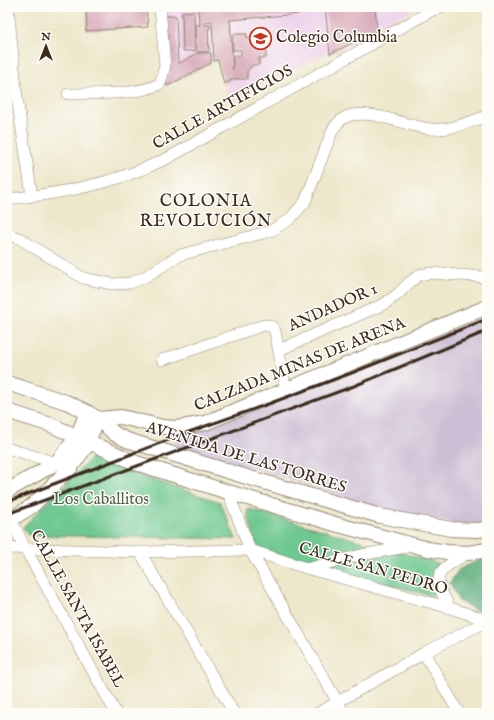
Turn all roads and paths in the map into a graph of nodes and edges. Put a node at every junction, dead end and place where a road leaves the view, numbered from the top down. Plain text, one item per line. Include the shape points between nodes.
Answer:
1 (8, 7) edge
2 (160, 7) edge
3 (434, 8) edge
4 (8, 33) edge
5 (68, 94) dead end
6 (12, 99) edge
7 (487, 116) edge
8 (32, 196) junction
9 (7, 199) edge
10 (7, 234) edge
11 (487, 277) edge
12 (487, 307) edge
13 (279, 350) junction
14 (162, 360) dead end
15 (7, 383) edge
16 (286, 390) junction
17 (7, 411) edge
18 (92, 415) junction
19 (83, 440) junction
20 (7, 448) edge
21 (56, 463) junction
22 (72, 467) junction
23 (7, 491) edge
24 (228, 492) junction
25 (9, 520) edge
26 (487, 529) edge
27 (417, 545) junction
28 (7, 548) edge
29 (25, 548) junction
30 (250, 550) junction
31 (487, 550) edge
32 (140, 552) junction
33 (468, 553) junction
34 (309, 569) junction
35 (450, 608) junction
36 (487, 620) edge
37 (424, 653) junction
38 (338, 702) junction
39 (116, 713) edge
40 (234, 713) edge
41 (318, 713) edge
42 (344, 713) edge
43 (459, 713) edge

1 - 4 street
2 - 5 street via 165,66 160,84 151,88 123,92
3 - 8 street, CALLE ARTIFICIOS via 166,159 130,174
4 - 6 street
6 - 8 street
7 - 10 street via 445,129 431,129 368,115 346,117 333,129 305,202 286,222 271,231 180,255 130,283 112,284 83,278 19,238
8 - 9 street, CALLE ARTIFICIOS
11 - 13 street, ANDADOR 1 via 430,273 419,275 384,304
12 - 16 street, CALZADA MINAS DE ARENA
13 - 14 street via 274,328 264,325
13 - 16 street
15 - 18 street, AVENIDA DE LAS TORRES via 66,402
16 - 18 street, CALZADA MINAS DE ARENA via 205,423 177,428 121,417
17 - 19 street via 51,425
18 - 19 street
18 - 26 street, AVENIDA DE LAS TORRES via 126,440 380,516 451,529
19 - 21 street
19 - 22 street via 85,448
19 - 24 street via 136,463
20 - 21 street
21 - 22 street
21 - 23 street
22 - 25 street via 32,506
24 - 27 street
24 - 30 street
25 - 29 street, CALLE SANTA ISABEL
27 - 33 street via 447,552
27 - 34 street via 361,555
28 - 29 street, CALLE SAN PEDRO
29 - 32 street, CALLE SAN PEDRO
29 - 39 street, CALLE SANTA ISABEL
30 - 32 street, CALLE SAN PEDRO
30 - 34 street, CALLE SAN PEDRO
30 - 38 street
31 - 33 street
32 - 40 street
33 - 35 street via 444,568 438,581
34 - 35 street, CALLE SAN PEDRO
35 - 36 street, CALLE SAN PEDRO
36 - 37 street
37 - 38 street
37 - 43 street
38 - 41 street
38 - 42 street

